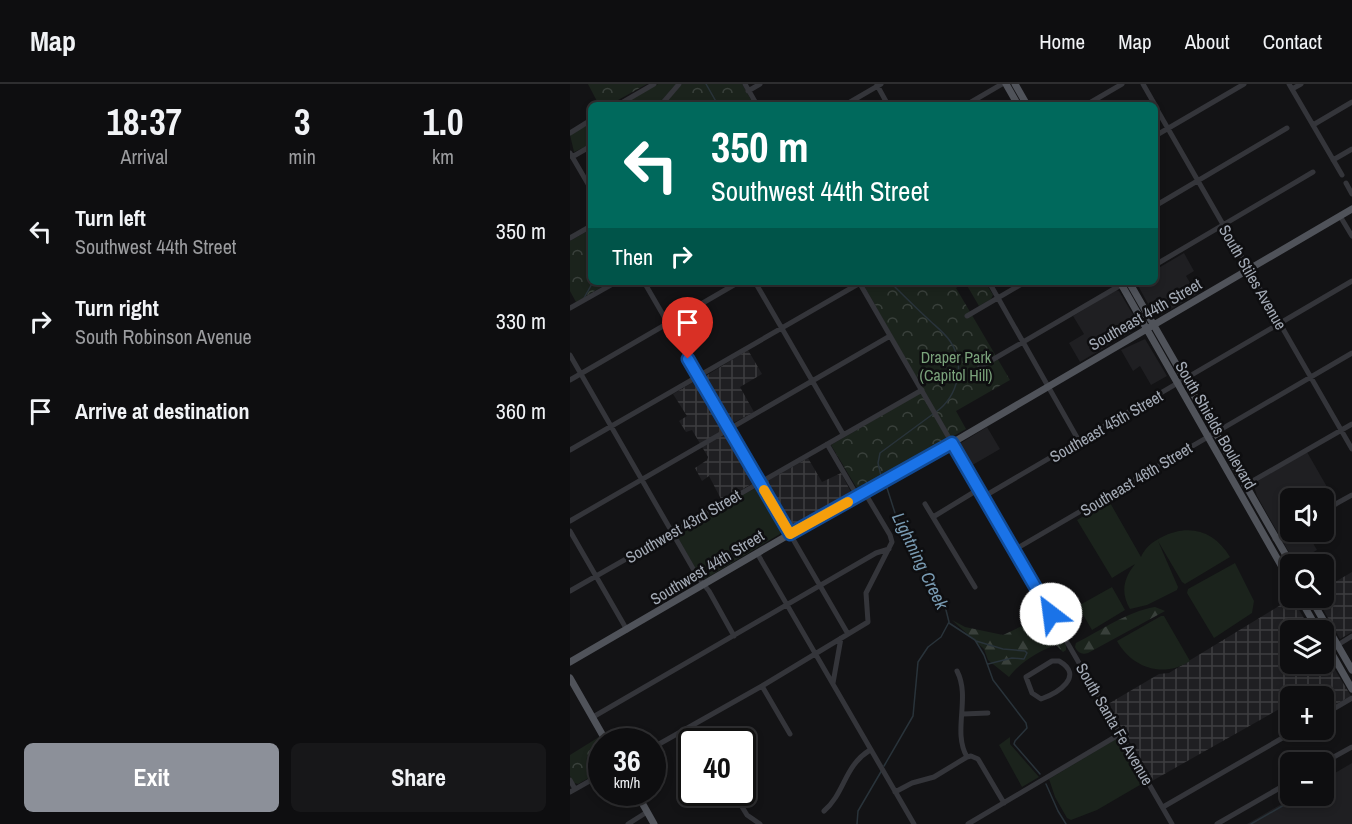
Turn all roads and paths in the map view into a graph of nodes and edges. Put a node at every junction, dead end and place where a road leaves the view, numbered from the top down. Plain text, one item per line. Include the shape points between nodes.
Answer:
1 (654, 84) edge
2 (679, 84) edge
3 (745, 84) edge
4 (760, 84) edge
5 (1004, 84) edge
6 (1015, 84) edge
7 (1122, 84) edge
8 (1143, 84) edge
9 (1244, 84) edge
10 (1301, 84) edge
11 (878, 85) edge
12 (1291, 87) edge
13 (748, 91) junction
14 (623, 102) edge
15 (664, 102) edge
16 (755, 102) edge
17 (850, 102) edge
18 (886, 102) edge
19 (971, 102) edge
20 (1016, 102) edge
21 (1025, 102) edge
22 (1091, 102) edge
23 (1153, 102) edge
24 (1352, 102) edge
25 (1158, 110) edge
26 (588, 122) edge
27 (1313, 125) junction
28 (1168, 128) junction
29 (1287, 128) dead end
30 (570, 133) edge
31 (1158, 134) edge
32 (588, 148) edge
33 (1352, 149) edge
34 (571, 156) edge
35 (1333, 160) junction
36 (1313, 172) dead end
37 (1342, 175) dead end
38 (1198, 181) junction
39 (588, 183) edge
40 (1346, 183) dead end
41 (1352, 194) edge
42 (1158, 204) edge
43 (1352, 209) edge
44 (1340, 216) junction
45 (1223, 225) junction
46 (588, 228) edge
47 (1352, 236) edge
48 (570, 238) edge
49 (1158, 263) edge
50 (1249, 269) junction
51 (1352, 281) edge
52 (611, 285) edge
53 (646, 285) edge
54 (734, 285) edge
55 (757, 285) edge
56 (856, 285) edge
57 (860, 285) edge
58 (991, 285) edge
59 (1020, 285) edge
60 (1121, 285) edge
61 (1125, 285) edge
62 (998, 298) junction
63 (570, 308) edge
64 (967, 316) dead end
65 (668, 323) junction
66 (1280, 324) junction
67 (1150, 327) junction
68 (782, 328) junction
69 (890, 336) junction
70 (1024, 341) junction
71 (1352, 352) edge
72 (570, 356) edge
73 (980, 367) dead end
74 (580, 374) junction
75 (699, 376) junction
76 (1311, 377) junction
77 (570, 380) edge
78 (1184, 380) junction
79 (812, 381) junction
80 (1177, 384) junction
81 (1048, 387) junction
82 (922, 390) junction
83 (1352, 424) edge
84 (611, 426) junction
85 (729, 429) junction
86 (1342, 430) junction
87 (1215, 432) junction
88 (843, 434) junction
89 (1207, 437) junction
90 (1079, 441) junction
91 (952, 443) junction
92 (827, 444) junction
93 (1352, 448) edge
94 (570, 450) edge
95 (642, 480) junction
96 (760, 482) junction
97 (1245, 486) junction
98 (979, 489) junction
99 (1238, 490) junction
100 (862, 495) junction
101 (1352, 495) edge
102 (983, 497) junction
103 (925, 504) dead end
104 (1334, 506) edge
105 (933, 517) junction
106 (570, 521) edge
107 (570, 531) edge
108 (672, 533) junction
109 (790, 534) junction
110 (1280, 537) edge
111 (1276, 539) junction
112 (1269, 543) junction
113 (889, 549) junction
114 (1014, 550) junction
115 (757, 553) junction
116 (1285, 554) edge
117 (1280, 563) edge
118 (596, 576) junction
119 (704, 585) junction
120 (819, 586) junction
121 (975, 587) dead end
122 (570, 591) edge
123 (787, 605) junction
124 (1316, 608) edge
125 (627, 630) junction
126 (848, 634) junction
127 (734, 636) junction
128 (1352, 636) edge
129 (841, 638) junction
130 (1337, 645) junction
131 (1334, 647) edge
132 (814, 654) junction
133 (1334, 656) edge
134 (1078, 661) junction
135 (570, 662) edge
136 (1067, 667) junction
137 (1352, 670) edge
138 (957, 671) dead end
139 (570, 678) edge
140 (833, 685) junction
141 (762, 686) junction
142 (1352, 689) edge
143 (1352, 698) edge
144 (1334, 709) edge
145 (963, 714) junction
146 (988, 714) dead end
147 (592, 717) junction
148 (693, 725) junction
149 (598, 728) edge
150 (695, 728) edge
151 (790, 734) dead end
152 (1120, 734) junction
153 (1280, 739) edge
154 (666, 740) edge
155 (1352, 747) edge
156 (870, 750) junction
157 (967, 757) junction
158 (1334, 757) edge
159 (570, 780) edge
160 (588, 782) edge
161 (1280, 788) edge
162 (573, 791) edge
163 (895, 792) junction
164 (1004, 803) junction
165 (644, 806) edge
166 (742, 806) edge
167 (1162, 807) junction
168 (824, 811) dead end
169 (647, 812) junction
170 (628, 824) edge
171 (654, 824) edge
172 (760, 824) edge
173 (914, 824) edge
174 (968, 824) edge
175 (1172, 824) edge
176 (1217, 824) edge

1 - 14 street
2 - 15 street
3 - 13 street
4 - 13 street
5 - 19 street
5 - 20 main road
6 - 21 main road
7 - 22 street
8 - 23 street, South Stiles Avenue
9 - 28 street
10 - 12 street
11 - 17 street
11 - 18 street
12 - 27 street
13 - 16 street
24 - 27 street
25 - 28 street, South Stiles Avenue
26 - 30 street
27 - 35 street
28 - 31 street
28 - 38 street, South Stiles Avenue
29 - 38 street
32 - 34 street
33 - 35 street
34 - 39 street
35 - 37 street
36 - 45 street
38 - 42 street
38 - 45 street, South Stiles Avenue
40 - 41 street
43 - 44 main road, Southeast 44th Street
44 - 47 street
44 - 50 main road, Southeast 44th Street
45 - 49 street
45 - 50 street, South Stiles Avenue
46 - 48 street
50 - 66 street, South Stiles Avenue
50 - 67 main road, Southeast 44th Street
51 - 66 street, Southeast 45th Street
52 - 63 street
53 - 65 street
54 - 65 street
55 - 68 street
56 - 68 street
57 - 69 street, South Santa Fe Avenue
58 - 62 street
59 - 62 street
60 - 70 street
61 - 67 main road, South Shields Boulevard
62 - 64 street
62 - 70 street
65 - 74 street
65 - 75 street
66 - 76 street, South Stiles Avenue
66 - 78 street, Southeast 45th Street
67 - 78 main road, South Shields Boulevard
67 - 80 main road, South Shields Boulevard
67 - 81 main road, Southeast 44th Street
68 - 75 street
68 - 79 street
69 - 79 street
69 - 82 street, South Santa Fe Avenue
70 - 73 street
70 - 81 street
71 - 76 street, Southeast 46th Street
72 - 74 street
74 - 77 street
74 - 84 street
75 - 84 street
75 - 85 street
76 - 86 street, South Stiles Avenue
76 - 87 street, Southeast 46th Street
78 - 80 street, Southeast 45th Street
78 - 87 main road, South Shields Boulevard
79 - 85 street
79 - 88 street
80 - 89 main road, South Shields Boulevard
80 - 90 street, Southeast 45th Street
81 - 90 street
81 - 91 main road, Southeast 44th Street
82 - 88 street, Southwest 43rd Street
82 - 91 street, South Santa Fe Avenue
83 - 86 street
84 - 94 street
84 - 95 street
85 - 95 street
85 - 96 street
86 - 93 street, South Stiles Avenue
86 - 97 street
87 - 89 street, Southeast 46th Street
87 - 97 main road, South Shields Boulevard
88 - 92 street, Southwest 43rd Street
89 - 99 main road, South Shields Boulevard
89 - 114 street, Southeast 46th Street
90 - 102 street, Southeast 45th Street
91 - 98 street, South Santa Fe Avenue
91 - 100 main road, Southwest 44th Street
92 - 96 street, Southwest 43rd Street
92 - 100 street
95 - 106 street
95 - 108 street
96 - 108 street, Southwest 43rd Street
96 - 109 street
97 - 99 street
97 - 111 main road, South Shields Boulevard
98 - 102 street, South Santa Fe Avenue
98 - 105 street
99 - 112 main road, South Shields Boulevard
100 - 109 main road, Southwest 44th Street
100 - 113 street via 890,535
101 - 104 street
102 - 114 street, South Santa Fe Avenue
103 - 105 street
105 - 121 street
107 - 118 street
108 - 118 street, Southwest 43rd Street
108 - 119 street
109 - 115 main road, Southwest 44th Street
109 - 120 street
110 - 111 street
111 - 112 street
111 - 116 main road, South Shields Boulevard
112 - 117 main road, South Shields Boulevard
113 - 120 street
113 - 126 street via 866,593 869,619
114 - 134 street, South Santa Fe Avenue
115 - 119 main road, Southwest 44th Street
115 - 123 street
118 - 122 street, Southwest 43rd Street
118 - 125 street
119 - 125 main road, Southwest 44th Street
119 - 127 street
120 - 123 street
120 - 126 street
123 - 127 street
123 - 132 street
124 - 130 main road
125 - 135 main road, Southwest 44th Street
126 - 129 street
127 - 147 street
128 - 130 street
129 - 132 street
129 - 140 street
130 - 131 street
130 - 137 main road
132 - 140 street
132 - 141 street
133 - 142 main road
134 - 136 street
134 - 152 street, South Santa Fe Avenue
136 - 136 street via 1059,660 1052,661 1026,676 1032,693 1041,699 1061,690 1069,680
138 - 145 street via 963,687
139 - 147 main road
140 - 156 street
141 - 148 street
141 - 151 street
143 - 144 street
145 - 146 street
145 - 157 street via 962,747
147 - 149 main road
148 - 150 street
148 - 154 street
152 - 164 street
152 - 167 street, South Santa Fe Avenue
153 - 167 street
155 - 158 street
156 - 163 street
156 - 168 street via 855,761 834,801
157 - 163 street via 928,780
157 - 164 street via 978,759
159 - 162 street
160 - 162 street
161 - 176 street
163 - 173 street
164 - 174 street
165 - 169 main road
166 - 172 street
167 - 175 street, South Santa Fe Avenue
169 - 170 street
169 - 171 main road

